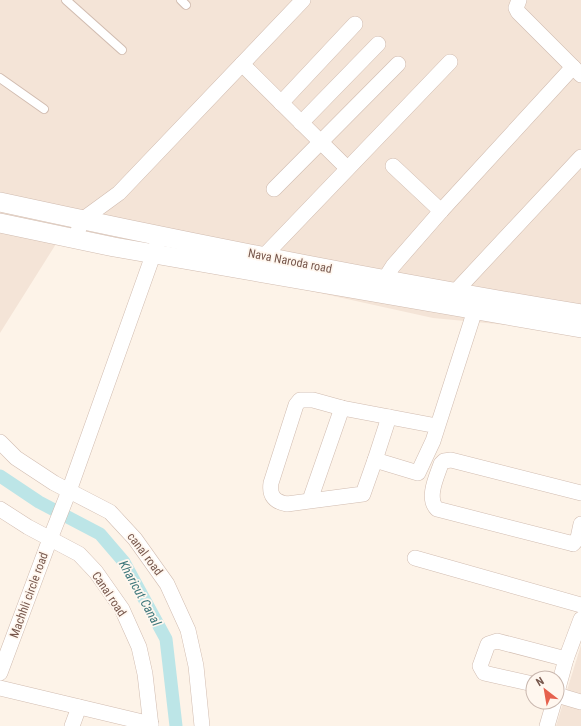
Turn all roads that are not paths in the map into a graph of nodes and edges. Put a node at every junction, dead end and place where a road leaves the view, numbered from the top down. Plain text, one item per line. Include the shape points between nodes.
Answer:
1 (66, 0) edge
2 (303, 0) edge
3 (519, 0) edge
4 (355, 24) dead end
5 (378, 44) dead end
6 (122, 50) dead end
7 (450, 62) dead end
8 (242, 64) junction
9 (398, 64) dead end
10 (577, 71) edge
11 (0, 78) edge
12 (281, 103) junction
13 (44, 109) dead end
14 (301, 123) junction
15 (320, 142) junction
16 (581, 157) edge
17 (393, 166) dead end
18 (347, 168) junction
19 (274, 189) dead end
20 (0, 202) edge
21 (441, 211) junction
22 (82, 220) junction
23 (0, 223) edge
24 (160, 236) junction
25 (75, 239) junction
26 (154, 254) junction
27 (264, 256) junction
28 (384, 280) junction
29 (452, 300) junction
30 (475, 310) junction
31 (581, 314) edge
32 (581, 328) edge
33 (342, 408) junction
34 (389, 417) junction
35 (437, 426) junction
36 (0, 442) edge
37 (375, 460) junction
38 (69, 491) junction
39 (581, 493) edge
40 (310, 500) junction
41 (0, 509) edge
42 (581, 524) edge
43 (50, 539) junction
44 (415, 558) dead end
45 (581, 605) edge
46 (581, 619) edge
47 (566, 659) junction
48 (563, 670) edge
49 (0, 673) edge
50 (525, 682) edge
51 (0, 688) edge
52 (565, 696) edge
53 (581, 702) edge
54 (79, 707) junction
55 (552, 710) edge
56 (151, 725) edge
57 (72, 726) edge
58 (202, 726) edge
59 (547, 726) edge

1 - 6 lane
2 - 8 street
3 - 10 street via 516,8 518,12
4 - 12 street
5 - 14 street
7 - 18 street
8 - 12 street
8 - 22 street via 119,193
9 - 15 street
10 - 21 street
11 - 13 lane
12 - 14 street
14 - 15 street
15 - 18 street
15 - 19 street
16 - 29 street
17 - 21 street
18 - 27 street
20 - 22 street, Nava Naroda road
21 - 28 street
22 - 24 street, Nava Naroda road
22 - 25 street
23 - 25 street, Nava Naroda road
24 - 26 street, Machhli circle road
24 - 27 street, Nava Naroda road
25 - 26 street, Nava Naroda road
26 - 29 street, Nava Naroda road
26 - 38 street, Machhli circle road
27 - 28 street, Nava Naroda road
28 - 29 street, Nava Naroda road
29 - 30 street, Nava Naroda road
29 - 31 street, Nava Naroda road
30 - 32 street, Nava Naroda road
30 - 35 street
33 - 34 street
33 - 40 street
33 - 40 street via 306,399 300,400 296,405 270,490 279,502 287,504
34 - 35 street
34 - 37 street
35 - 37 street via 418,473
36 - 38 street, canal road via 16,458
37 - 40 street via 363,494
38 - 43 street, Machhli circle road
38 - 58 street, canal road via 110,512 135,539 167,584 188,630 196,666
39 - 42 street via 447,460 441,464 432,498 436,509 570,544 578,538
41 - 43 street, Canal road
43 - 49 street, Machhli circle road
43 - 56 street, Canal road via 79,554 96,572 122,609 139,646
44 - 45 street
46 - 47 street
47 - 48 street
47 - 50 street via 497,641 488,644 480,666 484,673
51 - 54 street
52 - 53 street
54 - 56 street
54 - 57 street
55 - 59 street

